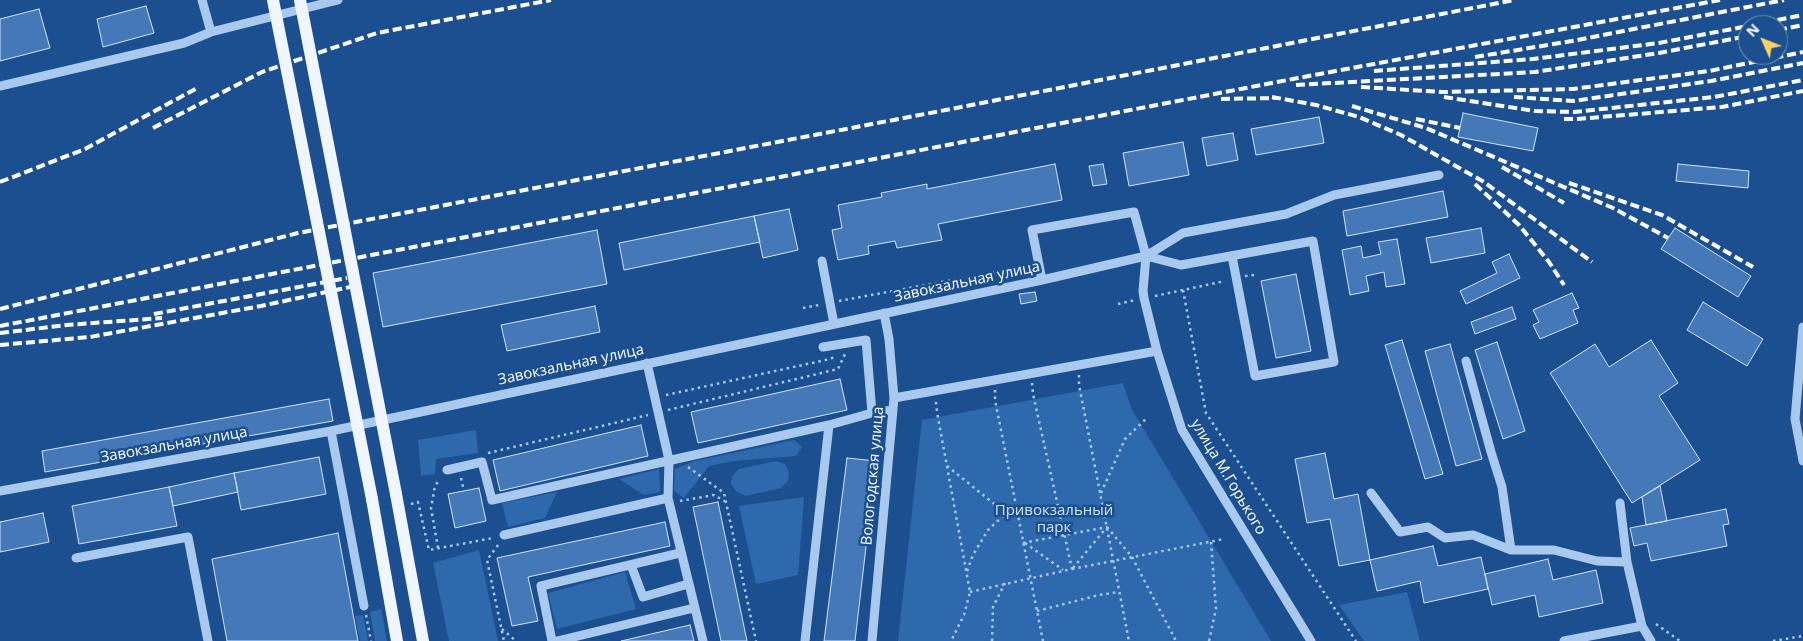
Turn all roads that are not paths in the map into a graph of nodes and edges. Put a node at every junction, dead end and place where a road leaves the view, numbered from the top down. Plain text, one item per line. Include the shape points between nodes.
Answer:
1 (202, 0) edge
2 (273, 0) edge
3 (300, 0) edge
4 (338, 0) edge
5 (211, 32) junction
6 (0, 86) edge
7 (1439, 175) dead end
8 (1146, 256) junction
9 (1232, 256) junction
10 (822, 261) dead end
11 (1042, 280) junction
12 (884, 313) junction
13 (834, 324) junction
14 (1803, 327) edge
15 (823, 347) dead end
16 (1157, 351) junction
17 (1466, 361) dead end
18 (647, 363) junction
19 (894, 398) junction
20 (893, 410) junction
21 (872, 413) junction
22 (829, 426) junction
23 (331, 431) junction
24 (673, 459) junction
25 (1803, 461) edge
26 (447, 470) road end
27 (0, 491) edge
28 (1371, 493) dead end
29 (668, 501) junction
30 (1620, 503) dead end
31 (504, 535) road end
32 (1511, 550) junction
33 (680, 553) junction
34 (76, 558) dead end
35 (1627, 562) junction
36 (631, 565) junction
37 (688, 584) junction
38 (364, 606) road end
39 (694, 608) junction
40 (1642, 626) junction
41 (208, 641) edge
42 (397, 641) edge
43 (423, 641) edge
44 (552, 641) edge
45 (556, 641) edge
46 (703, 641) edge
47 (805, 641) edge
48 (872, 641) edge
49 (1311, 641) edge
50 (1564, 641) edge
51 (1651, 641) edge

1 - 5 street
2 - 42 main road, bridge
3 - 43 main road, bridge
4 - 5 street
5 - 6 street via 184,43
7 - 8 street via 1334,195 1286,214 1183,233
8 - 9 street via 1181,265
8 - 11 street, Завокзальная улица
8 - 11 street via 1134,212 1032,230
8 - 16 street, улица М.Горького via 1143,291
9 - 9 street via 1313,241 1334,362 1255,376
10 - 13 street
11 - 12 street, Завокзальная улица
12 - 13 street, Завокзальная улица
12 - 19 street, Вологодская улица
13 - 18 street, Завокзальная улица
14 - 25 street via 1795,419
15 - 21 street via 866,340
16 - 19 street
16 - 49 street, улица М.Горького via 1182,430
17 - 32 street via 1502,487
18 - 23 street, Завокзальная улица
18 - 24 street
19 - 20 street, Вологодская улица
20 - 21 street
20 - 48 street, Вологодская улица
21 - 22 street
22 - 24 street
22 - 47 street
23 - 27 street, Завокзальная улица
23 - 38 street
24 - 26 street via 492,500 482,462
24 - 29 street
28 - 32 street via 1400,532 1428,527 1445,538 1473,535
29 - 31 street
29 - 33 street
30 - 35 street
32 - 35 street via 1554,550 1596,561
33 - 36 street
33 - 37 street
34 - 41 street via 188,537
35 - 40 street
36 - 37 street via 643,597
36 - 44 street via 541,586
37 - 39 street
39 - 45 street
39 - 46 street
40 - 50 street
40 - 51 street

